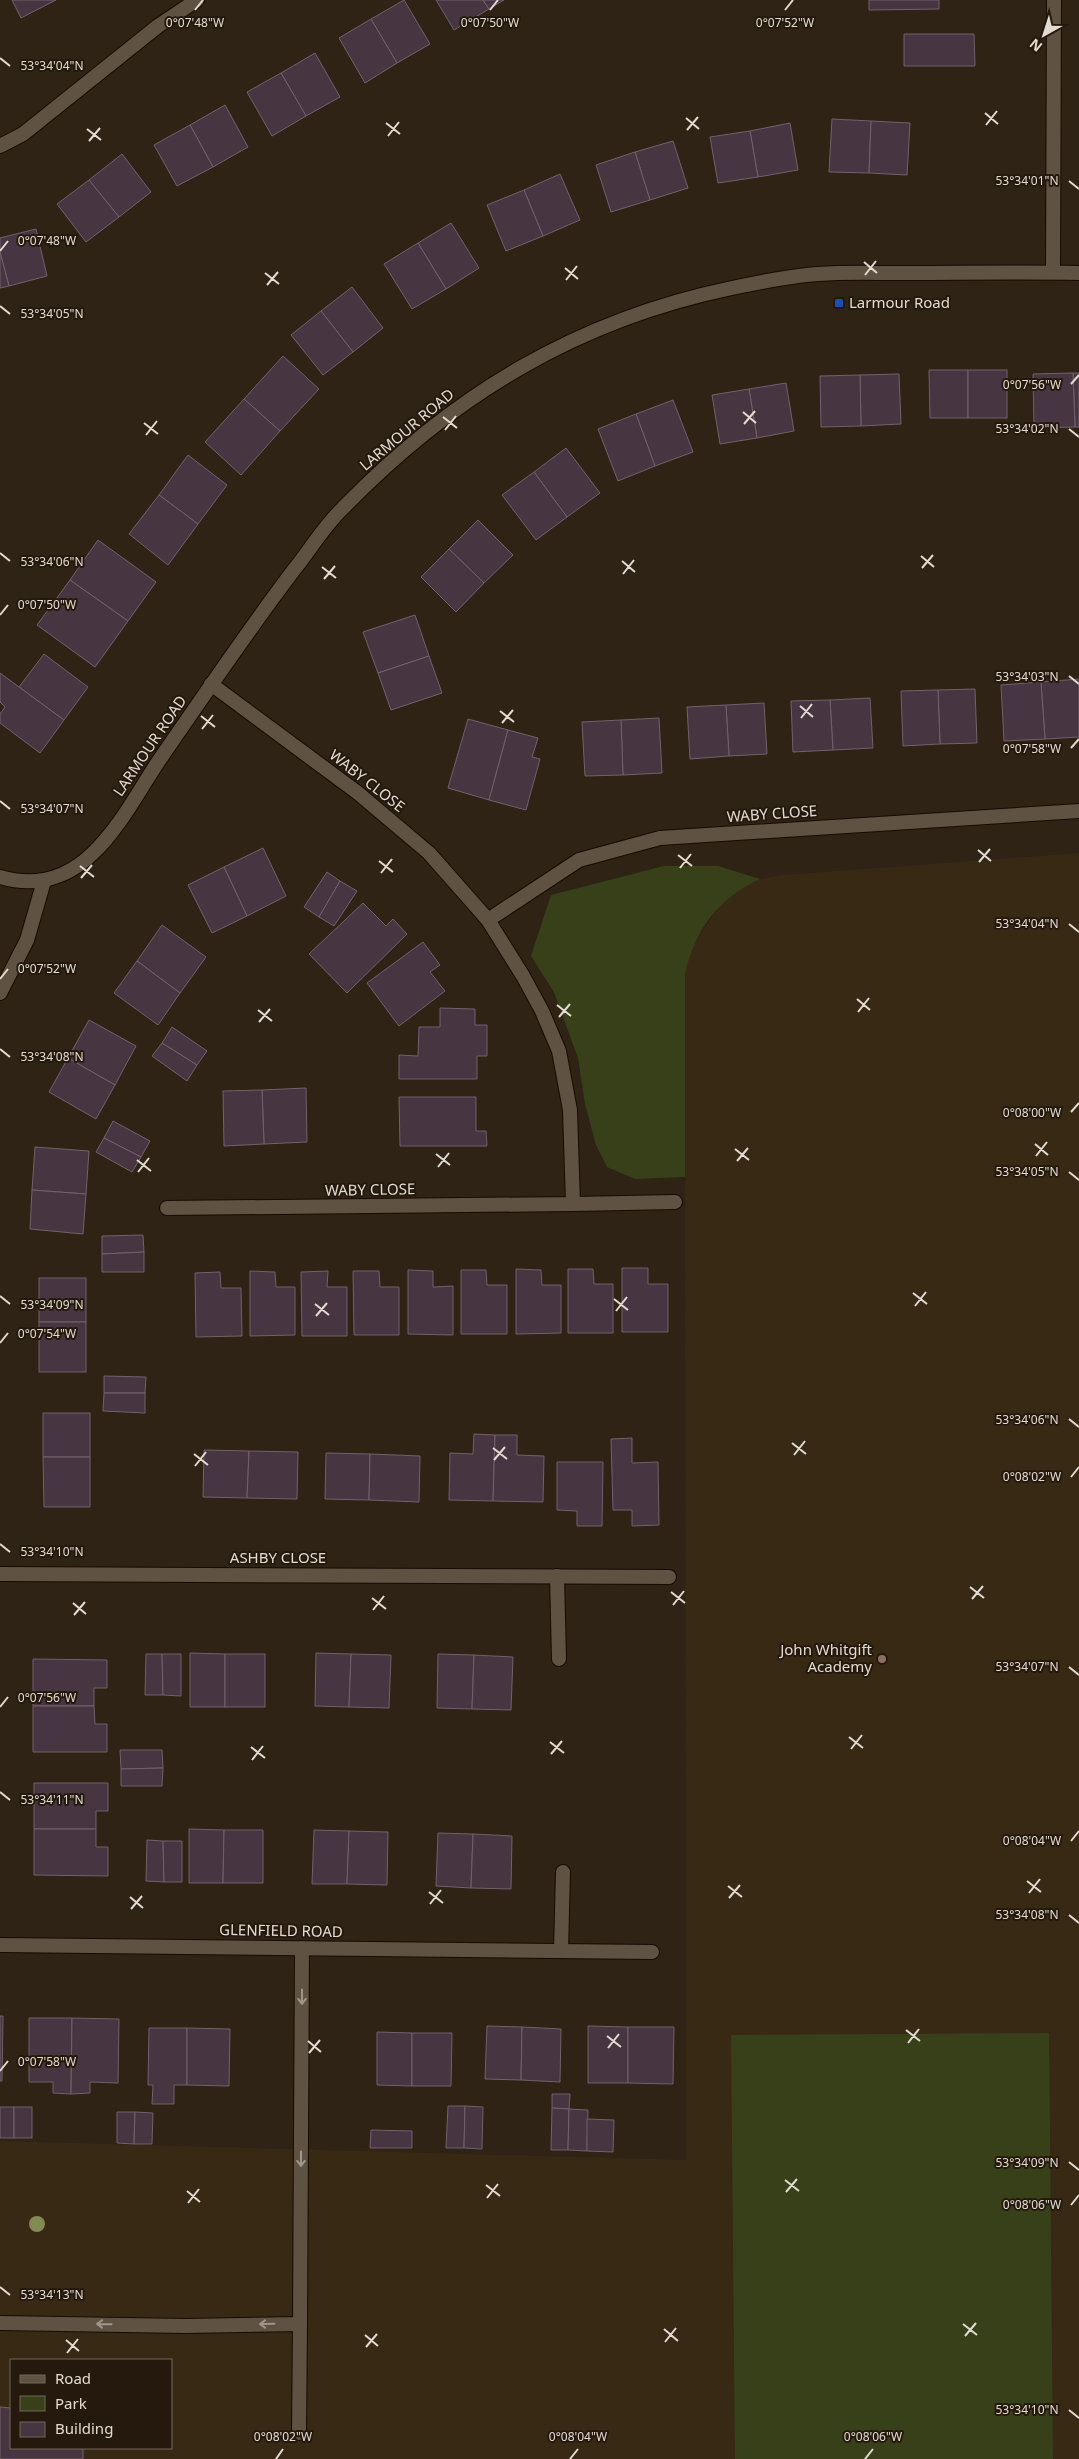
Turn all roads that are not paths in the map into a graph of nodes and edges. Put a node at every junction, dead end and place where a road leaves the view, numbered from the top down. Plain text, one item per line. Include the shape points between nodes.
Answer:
1 (196, 0) edge
2 (1054, 0) edge
3 (0, 146) edge
4 (1053, 272) junction
5 (1079, 273) edge
6 (211, 684) junction
7 (1079, 811) edge
8 (0, 877) edge
9 (44, 881) junction
10 (488, 920) junction
11 (0, 993) edge
12 (675, 1202) dead end
13 (573, 1204) junction
14 (167, 1208) dead end
15 (0, 1574) edge
16 (557, 1576) junction
17 (670, 1577) dead end
18 (559, 1659) dead end
19 (563, 1872) dead end
20 (0, 1945) edge
21 (302, 1948) junction
22 (561, 1951) junction
23 (652, 1952) dead end
24 (0, 2323) edge
25 (300, 2324) junction
26 (299, 2433) dead end

1 - 3 street via 158,26 23,134
2 - 4 street
4 - 5 street, LARMOUR ROAD
4 - 6 street, LARMOUR ROAD via 816,274 693,296 631,315 566,342 448,413 387,464 339,511
6 - 9 street, LARMOUR ROAD via 105,839 77,866
6 - 10 street, WABY CLOSE via 358,793 422,847
7 - 10 street, WABY CLOSE via 660,838 580,860
8 - 9 street, LARMOUR ROAD via 17,882
9 - 11 street via 27,940
10 - 13 street, WABY CLOSE via 523,976 559,1050 570,1110
12 - 13 street, WABY CLOSE
13 - 14 street, WABY CLOSE
15 - 16 street, ASHBY CLOSE
16 - 17 street, ASHBY CLOSE
16 - 18 street
19 - 22 street
20 - 21 street, GLENFIELD ROAD
21 - 22 street, GLENFIELD ROAD
21 -> 25 street
22 - 23 street, GLENFIELD ROAD
25 -> 24 street
25 - 26 street

